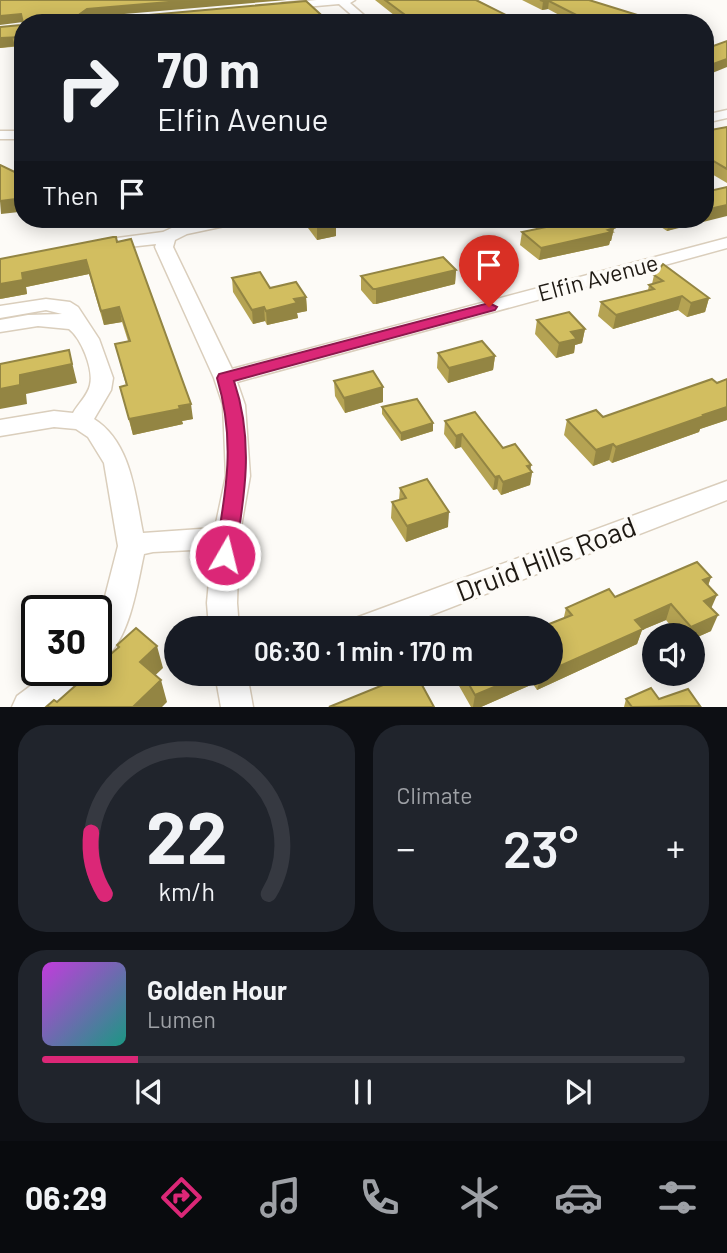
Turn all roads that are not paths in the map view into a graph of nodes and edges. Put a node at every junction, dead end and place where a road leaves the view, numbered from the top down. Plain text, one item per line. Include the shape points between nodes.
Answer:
1 (344, 0) edge
2 (269, 8) edge
3 (359, 14) edge
4 (191, 228) edge
5 (167, 237) junction
6 (727, 243) edge
7 (90, 248) edge
8 (0, 312) edge
9 (0, 326) edge
10 (77, 326) junction
11 (225, 378) junction
12 (82, 422) junction
13 (0, 428) edge
14 (727, 490) edge
15 (226, 538) junction
16 (132, 546) junction
17 (223, 616) edge
18 (396, 616) edge
19 (112, 623) edge
20 (56, 686) edge
21 (29, 707) edge

1 - 2 street
1 - 3 street
4 - 5 street
5 - 7 street
5 - 11 street via 164,247
6 - 11 street, Elfin Avenue
8 - 10 street via 67,307
9 - 10 street via 44,320
10 - 12 street via 91,342 102,379
11 - 15 street via 234,405 238,476
12 - 13 street via 54,419
12 - 16 street via 96,431 116,463
14 - 18 street, Druid Hills Road
15 - 16 street
15 - 17 street
16 - 19 street
20 - 21 street

